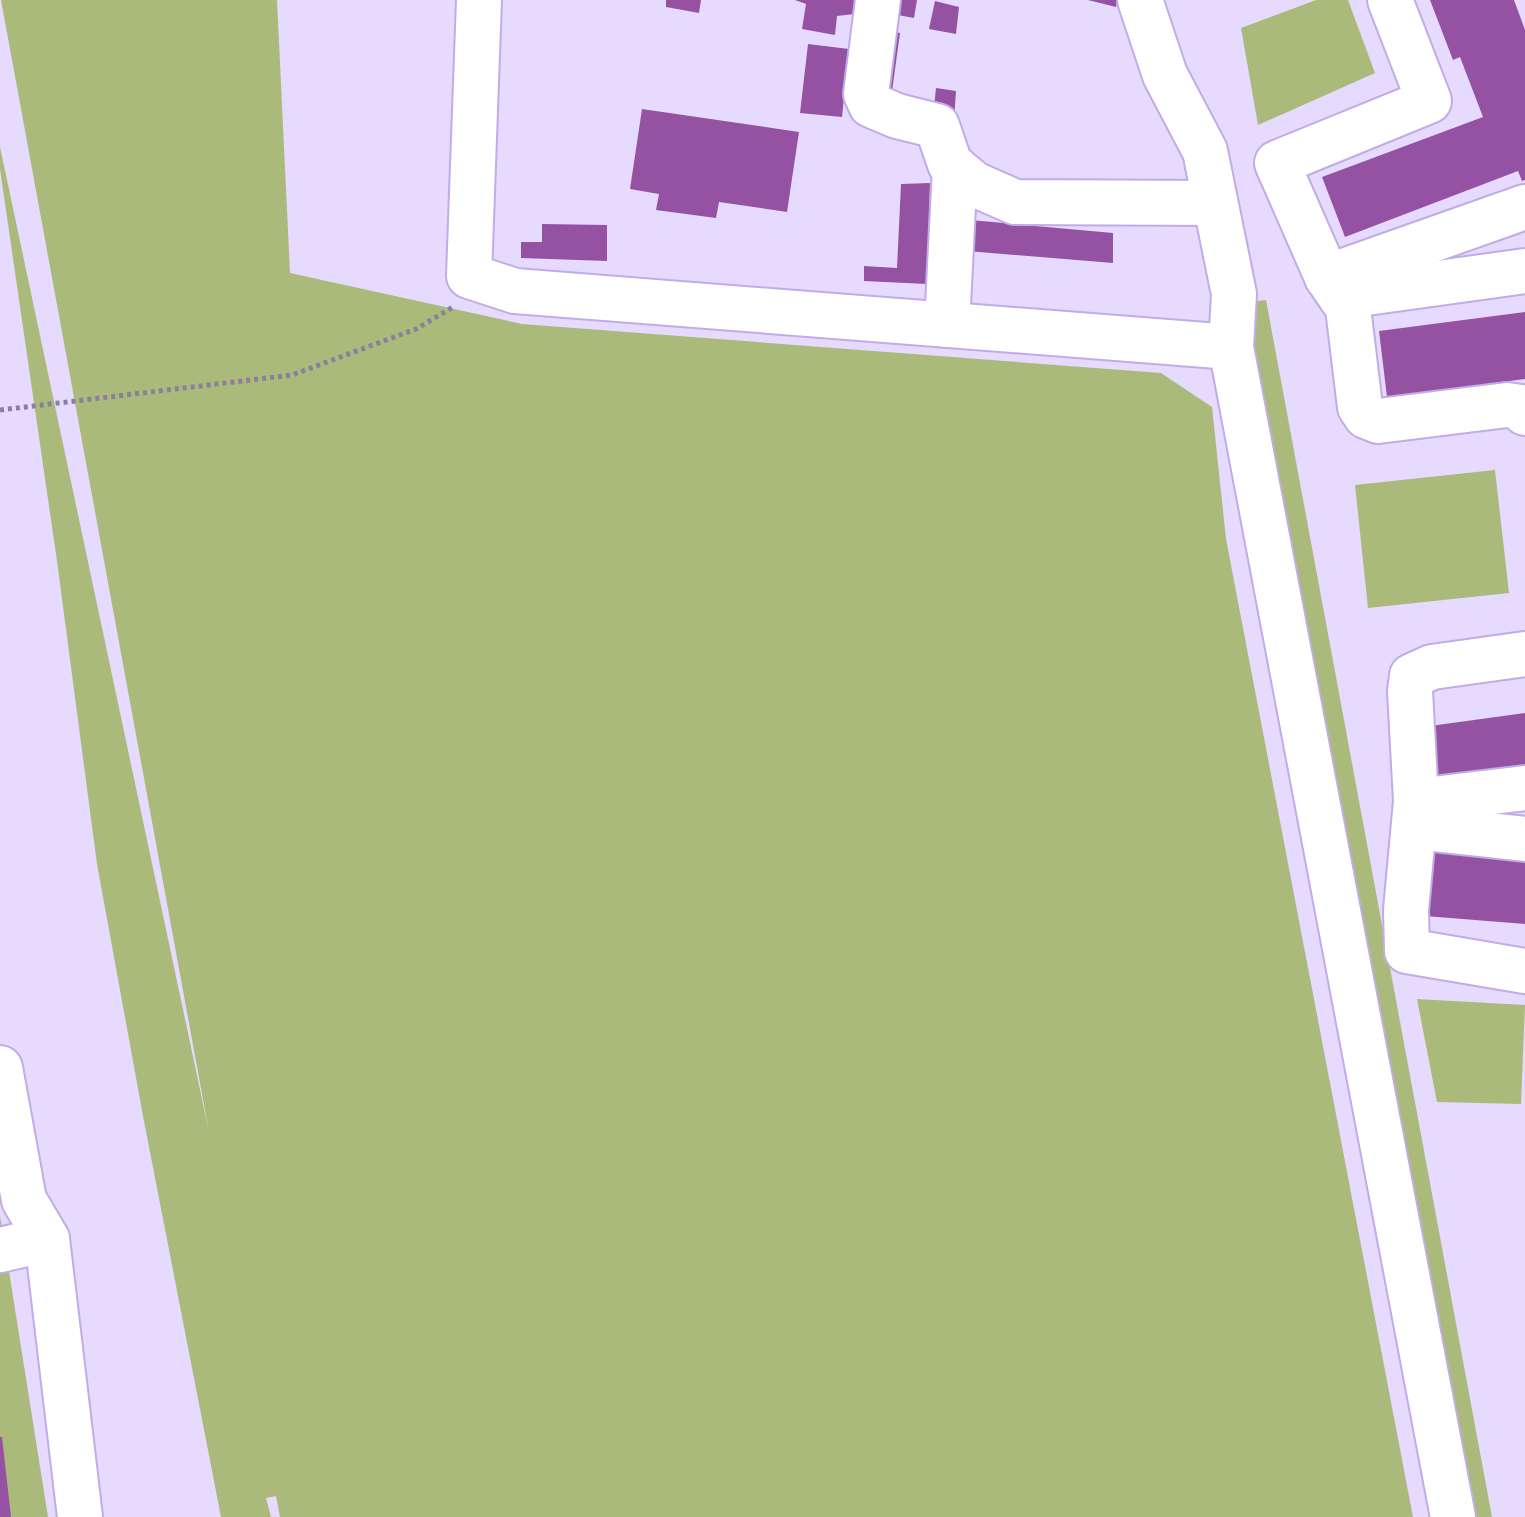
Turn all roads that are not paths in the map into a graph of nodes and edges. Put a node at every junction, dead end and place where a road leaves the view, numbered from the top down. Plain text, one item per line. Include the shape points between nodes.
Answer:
1 (479, 0) edge
2 (878, 0) edge
3 (1140, 0) edge
4 (1390, 0) edge
5 (955, 168) junction
6 (1215, 203) junction
7 (1525, 207) edge
8 (1525, 271) edge
9 (1327, 277) junction
10 (947, 325) junction
11 (1231, 347) junction
12 (1525, 413) edge
13 (1525, 654) edge
14 (1525, 788) edge
15 (1415, 814) junction
16 (1525, 839) edge
17 (1525, 971) edge
18 (0, 1068) edge
19 (47, 1239) junction
20 (0, 1250) edge
21 (80, 1517) edge
22 (1453, 1517) edge

1 - 10 lane via 469,276 515,291
2 - 5 lane via 866,94 871,105 937,126
3 - 6 lane via 1165,75 1205,151
4 - 9 lane via 1429,101 1277,163
5 - 6 lane via 974,184 1015,202
5 - 10 lane
6 - 11 lane via 1234,294
7 - 9 lane
8 - 9 lane via 1359,294
9 - 12 lane via 1348,308 1360,407 1366,416 1378,421 1507,405
10 - 11 lane
11 - 22 lane
13 - 15 lane via 1432,667 1412,676
14 - 15 lane
15 - 16 lane
15 - 17 lane via 1407,951
18 - 19 lane via 24,1200
19 - 20 lane
19 - 21 lane

